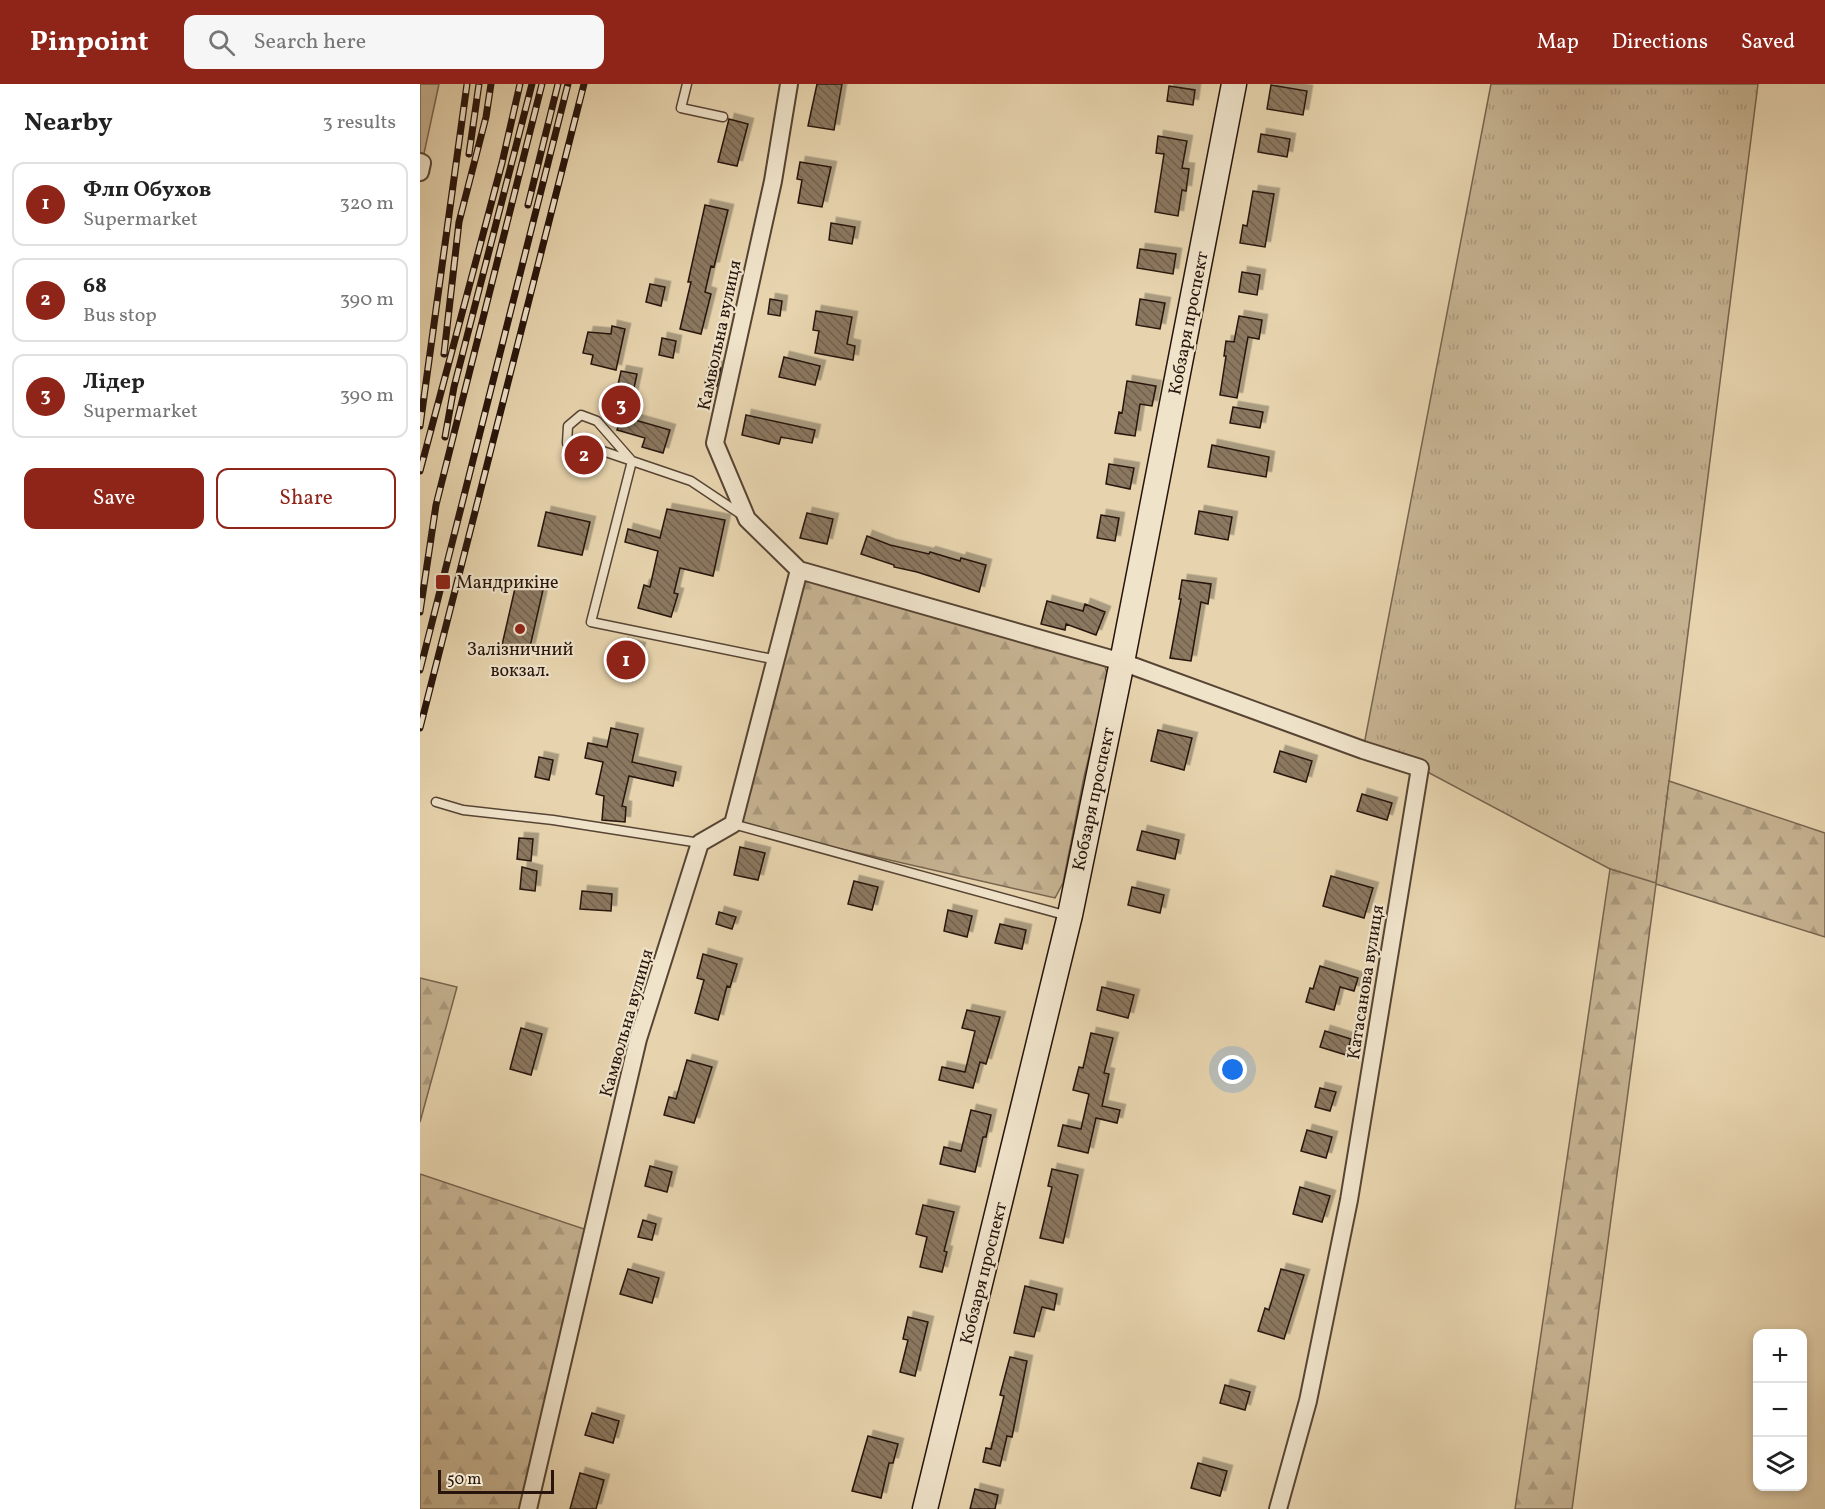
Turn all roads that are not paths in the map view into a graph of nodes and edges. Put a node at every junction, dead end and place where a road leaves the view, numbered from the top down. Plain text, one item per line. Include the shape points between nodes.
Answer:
1 (687, 84) edge
2 (789, 84) edge
3 (1234, 84) edge
4 (723, 117) dead end
5 (632, 461) junction
6 (747, 519) junction
7 (799, 570) junction
8 (777, 660) junction
9 (1122, 662) junction
10 (436, 802) dead end
11 (733, 825) junction
12 (700, 843) junction
13 (1069, 916) junction
14 (528, 1509) edge
15 (925, 1509) edge
16 (1278, 1509) edge

1 - 4 lane via 681,108
2 - 6 street, Камвольна вулиця via 773,181 715,443
3 - 9 main road, Кобзаря проспект
5 - 5 lane via 597,421 581,415 568,426 567,443
5 - 6 lane via 692,481
5 - 8 lane via 591,622
6 - 7 street, Камвольна вулиця
7 - 8 street
7 - 9 street, Камвольна вулиця
8 - 11 street
9 - 13 main road, Кобзаря проспект
9 - 16 street, Катасанова вулиця via 1420,768 1347,1211 1308,1401
10 - 12 lane via 464,810
11 - 12 street
11 - 13 lane
12 - 14 street, Камвольна вулиця via 638,1039
13 - 15 main road, Кобзаря проспект

